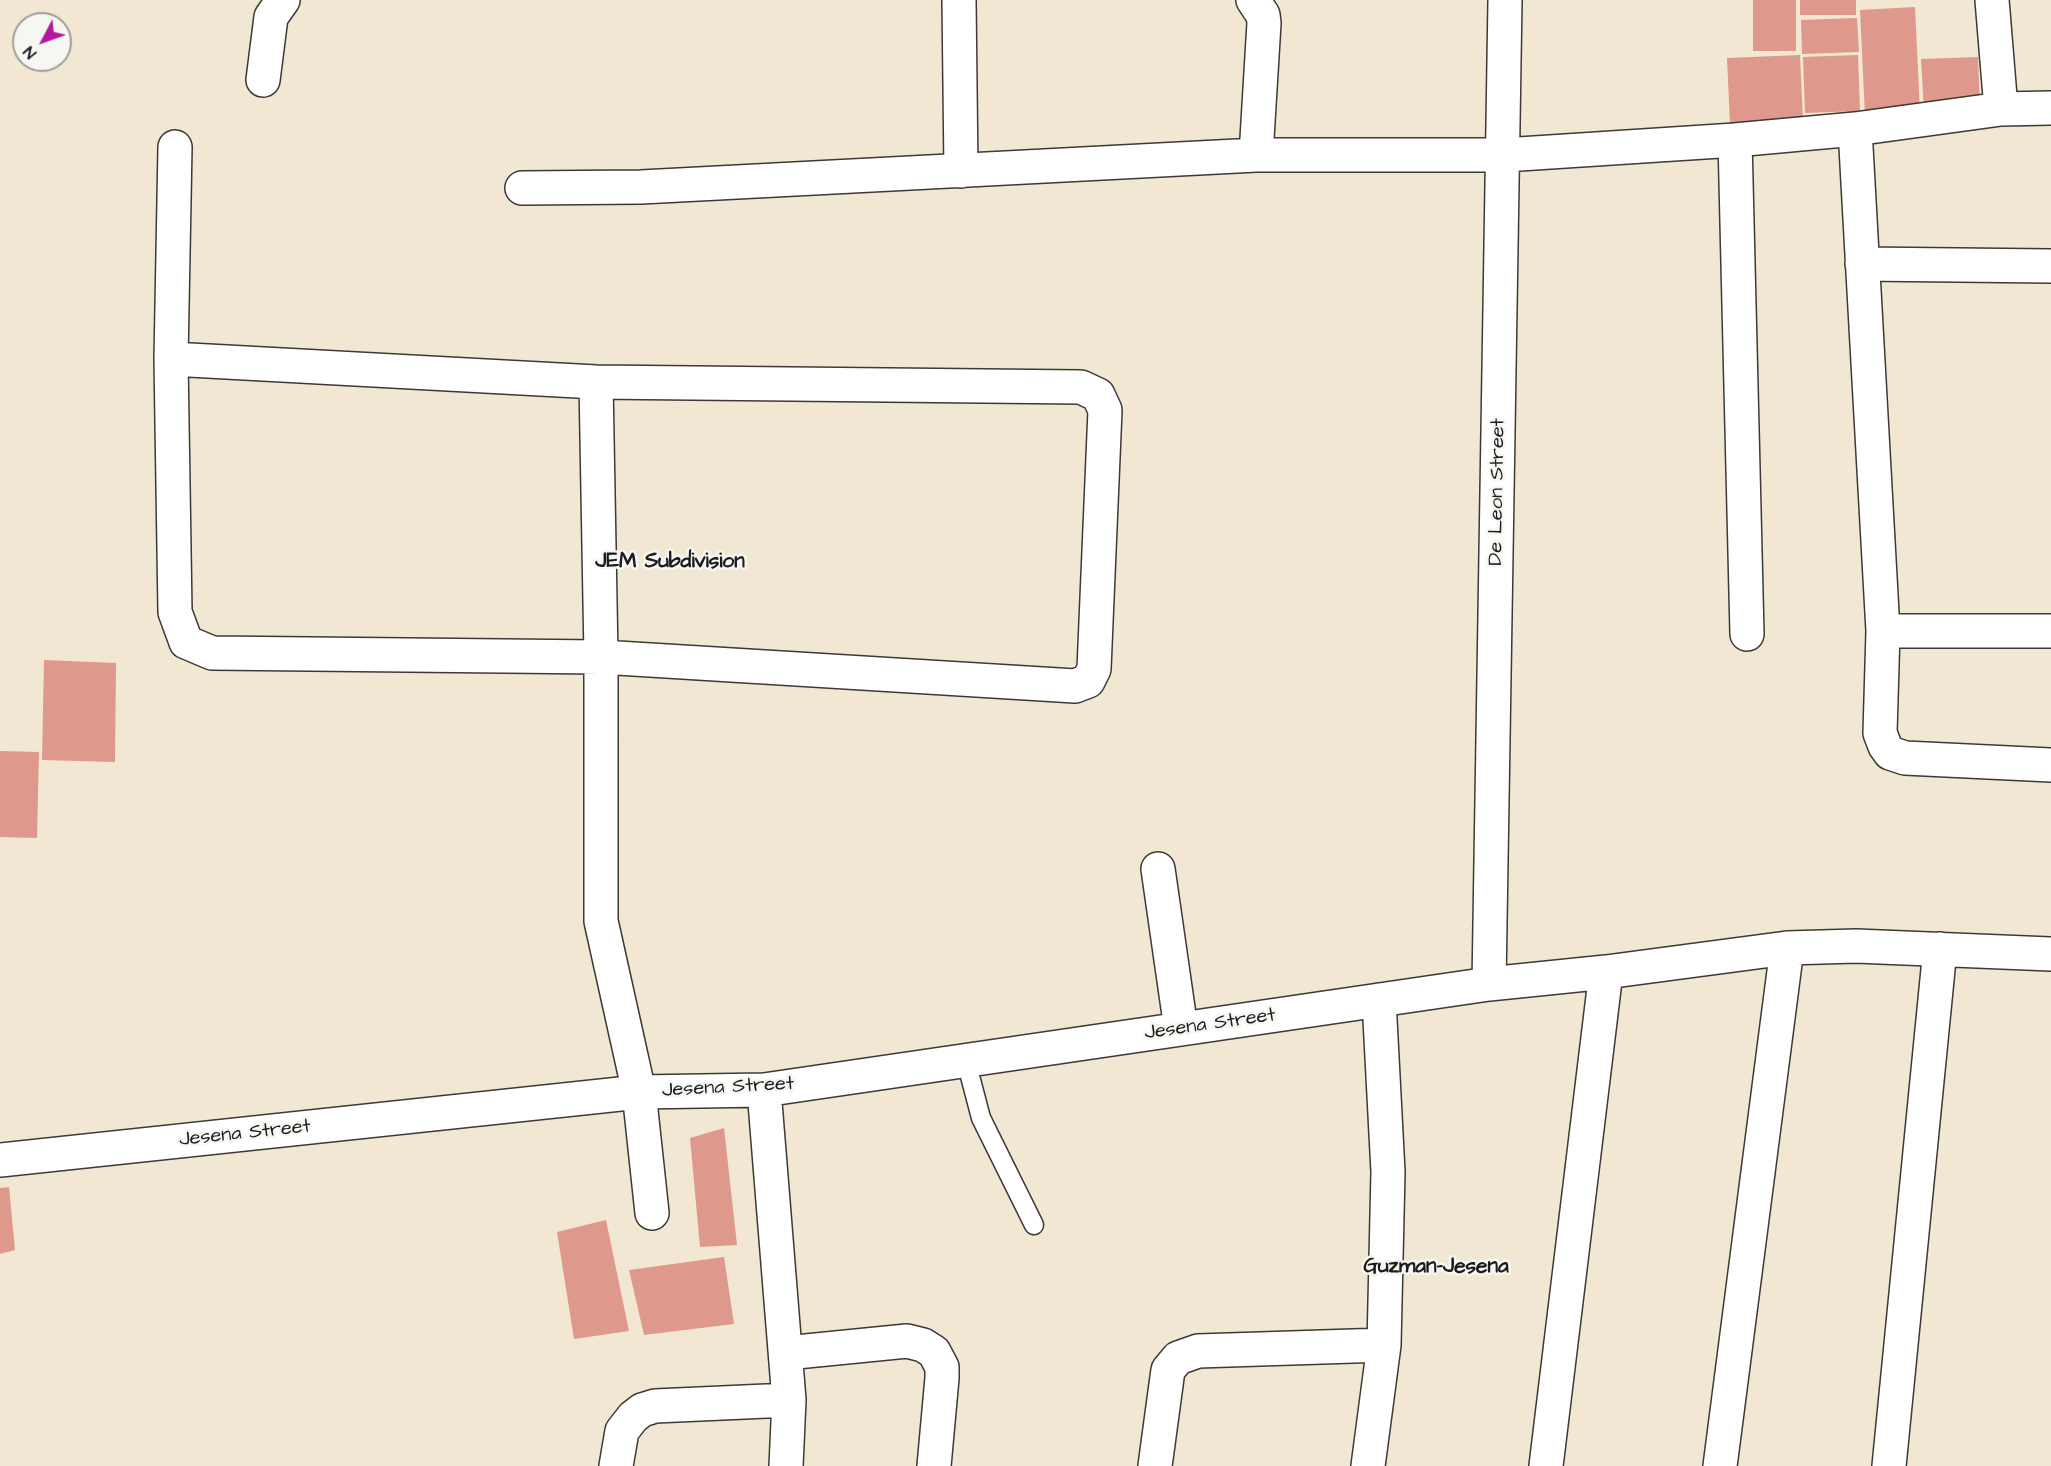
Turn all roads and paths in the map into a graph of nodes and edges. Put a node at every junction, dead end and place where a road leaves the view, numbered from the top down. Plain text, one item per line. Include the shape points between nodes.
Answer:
1 (284, 0) edge
2 (959, 0) edge
3 (1253, 0) edge
4 (1505, 0) edge
5 (1992, 0) edge
6 (263, 80) dead end
7 (2051, 108) edge
8 (2001, 109) junction
9 (1855, 129) junction
10 (1735, 140) junction
11 (175, 147) dead end
12 (1504, 155) junction
13 (1256, 156) junction
14 (961, 171) junction
15 (522, 188) dead end
16 (1862, 264) junction
17 (2051, 266) edge
18 (171, 359) junction
19 (596, 382) junction
20 (1882, 631) junction
21 (2051, 631) edge
22 (1748, 634) dead end
23 (601, 657) junction
24 (2051, 765) edge
25 (1158, 869) dead end
26 (1787, 948) junction
27 (1940, 949) junction
28 (2051, 954) edge
29 (1606, 972) junction
30 (1489, 984) junction
31 (1379, 1000) junction
32 (1181, 1029) junction
33 (966, 1061) junction
34 (764, 1090) junction
35 (639, 1092) junction
36 (0, 1160) edge
37 (651, 1213) dead end
38 (1034, 1225) dead end
39 (1383, 1345) junction
40 (786, 1353) junction
41 (789, 1400) junction
42 (616, 1466) edge
43 (786, 1466) edge
44 (934, 1466) edge
45 (1155, 1466) edge
46 (1368, 1466) edge
47 (1546, 1466) edge
48 (1720, 1466) edge
49 (1889, 1466) edge

1 - 6 street via 271,17
2 - 14 street
3 - 13 street via 1264,23
4 - 12 street, De Leon Street
5 - 8 street
7 - 8 street
8 - 9 street
9 - 10 street
9 - 16 street
10 - 12 street
10 - 22 street
11 - 18 street
12 - 13 street
12 - 30 street, De Leon Street
13 - 14 street
14 - 15 street via 641,187
16 - 17 street
16 - 20 street
18 - 19 street
18 - 23 street via 176,612 186,642 212,653
19 - 23 street
19 - 23 street via 1081,387 1098,395 1105,410 1094,669 1088,681 1075,686
20 - 21 street
20 - 24 street via 1880,733 1890,753 1905,758
23 - 35 street via 601,921
25 - 32 street
26 - 27 street, Jesena Street
26 - 29 street, Jesena Street
26 - 48 street
27 - 28 street, Jesena Street
27 - 49 street
29 - 30 street, Jesena Street
29 - 47 street
30 - 31 street, Jesena Street
31 - 32 street, Jesena Street
31 - 39 street via 1388,1172
32 - 33 street, Jesena Street
33 - 34 street, Jesena Street
33 - 38 lane via 981,1118
34 - 35 street, Jesena Street
34 - 40 street
35 - 36 street, Jesena Street
35 - 37 street
39 - 45 street via 1198,1351 1178,1358 1168,1370
39 - 46 street
40 - 41 street
40 - 44 street via 908,1341 934,1352 942,1367 942,1378
41 - 42 street via 655,1406 642,1410 622,1431
41 - 43 street

